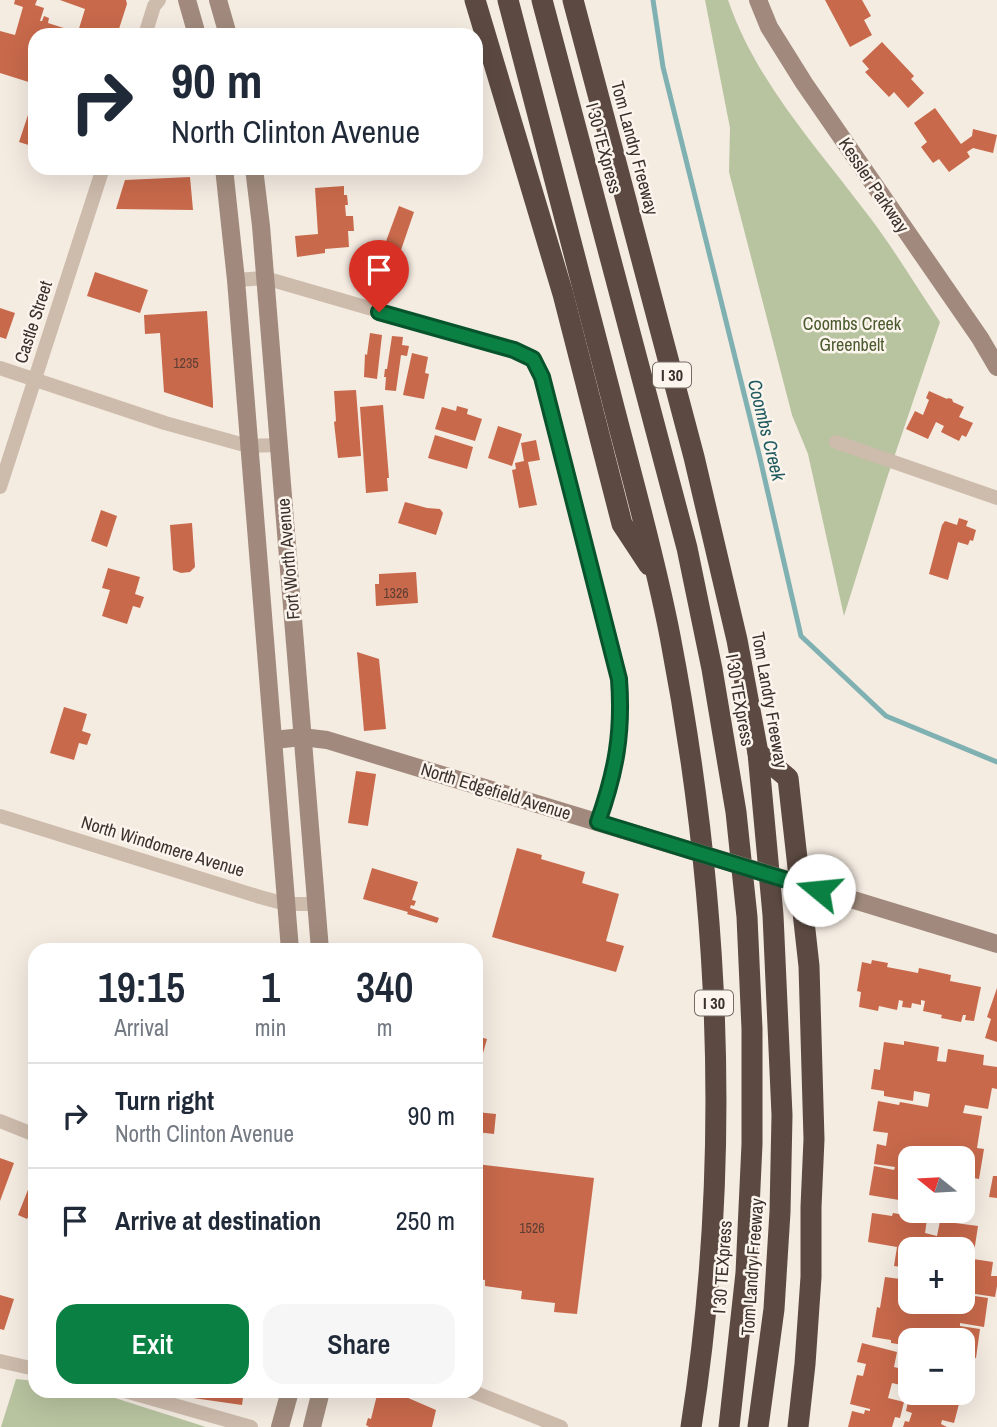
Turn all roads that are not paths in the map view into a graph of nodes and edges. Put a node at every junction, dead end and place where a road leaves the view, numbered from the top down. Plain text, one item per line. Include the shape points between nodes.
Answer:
1 (159, 0) edge
2 (187, 0) edge
3 (218, 0) edge
4 (475, 0) edge
5 (508, 0) edge
6 (542, 0) edge
7 (573, 0) edge
8 (758, 0) edge
9 (147, 28) edge
10 (195, 28) edge
11 (226, 28) edge
12 (101, 175) edge
13 (225, 175) edge
14 (255, 175) edge
15 (265, 278) junction
16 (236, 280) junction
17 (997, 367) edge
18 (0, 368) edge
19 (35, 379) junction
20 (836, 442) dead end
21 (278, 445) junction
22 (248, 446) junction
23 (0, 486) edge
24 (997, 498) edge
25 (659, 582) junction
26 (302, 737) junction
27 (274, 740) junction
28 (758, 753) junction
29 (0, 816) edge
30 (598, 822) junction
31 (286, 904) junction
32 (316, 904) junction
33 (289, 943) edge
34 (319, 943) edge
35 (997, 944) edge
36 (0, 1121) edge
37 (28, 1132) edge
38 (0, 1361) edge
39 (28, 1367) edge
40 (483, 1396) edge
41 (150, 1398) edge
42 (288, 1398) edge
43 (319, 1398) edge
44 (251, 1427) edge
45 (280, 1427) edge
46 (312, 1427) edge
47 (561, 1427) edge
48 (691, 1427) edge
49 (729, 1427) edge
50 (758, 1427) edge
51 (798, 1427) edge

1 - 9 street
2 - 10 main road
3 - 11 main road
4 - 25 highway via 564,294 622,524
5 - 25 highway, I 30
6 - 49 highway, I 30 TEXpress via 687,548 736,813 747,917 752,1144 746,1273
7 - 28 highway, Tom Landry Freeway / I 30 via 694,457
8 - 17 main road, Kessler Parkway via 804,83
12 - 19 street, Castle Street
13 - 16 main road, Fort Worth Avenue
14 - 15 main road, Fort Worth Avenue
15 - 16 street
15 - 21 main road, Fort Worth Avenue
15 - 30 street via 533,359 542,377 619,679 619,745
16 - 22 main road, Fort Worth Avenue
18 - 19 street
19 - 22 street
19 - 23 street, Castle Street
20 - 24 street
21 - 22 street
21 - 26 main road, Fort Worth Avenue
22 - 27 main road, Fort Worth Avenue
25 - 48 highway, I 30 via 694,785 715,1019 713,1208 707,1303
26 - 27 main road, North Edgefield Avenue
26 - 30 main road, North Edgefield Avenue via 327,740
26 - 32 main road, Fort Worth Avenue
27 - 31 main road, Fort Worth Avenue
28 - 50 highway, Tom Landry Freeway / I 30 via 773,915 782,1115 774,1309
28 - 51 highway via 788,778 809,966 814,1139 811,1277
29 - 31 street, North Windomere Avenue
30 - 35 main road, North Edgefield Avenue, bridge
31 - 32 street, North Windomere Avenue
31 - 33 main road, Fort Worth Avenue
32 - 34 main road, Fort Worth Avenue
36 - 37 street
38 - 39 street
40 - 47 street
41 - 44 street
42 - 45 main road
43 - 46 main road

